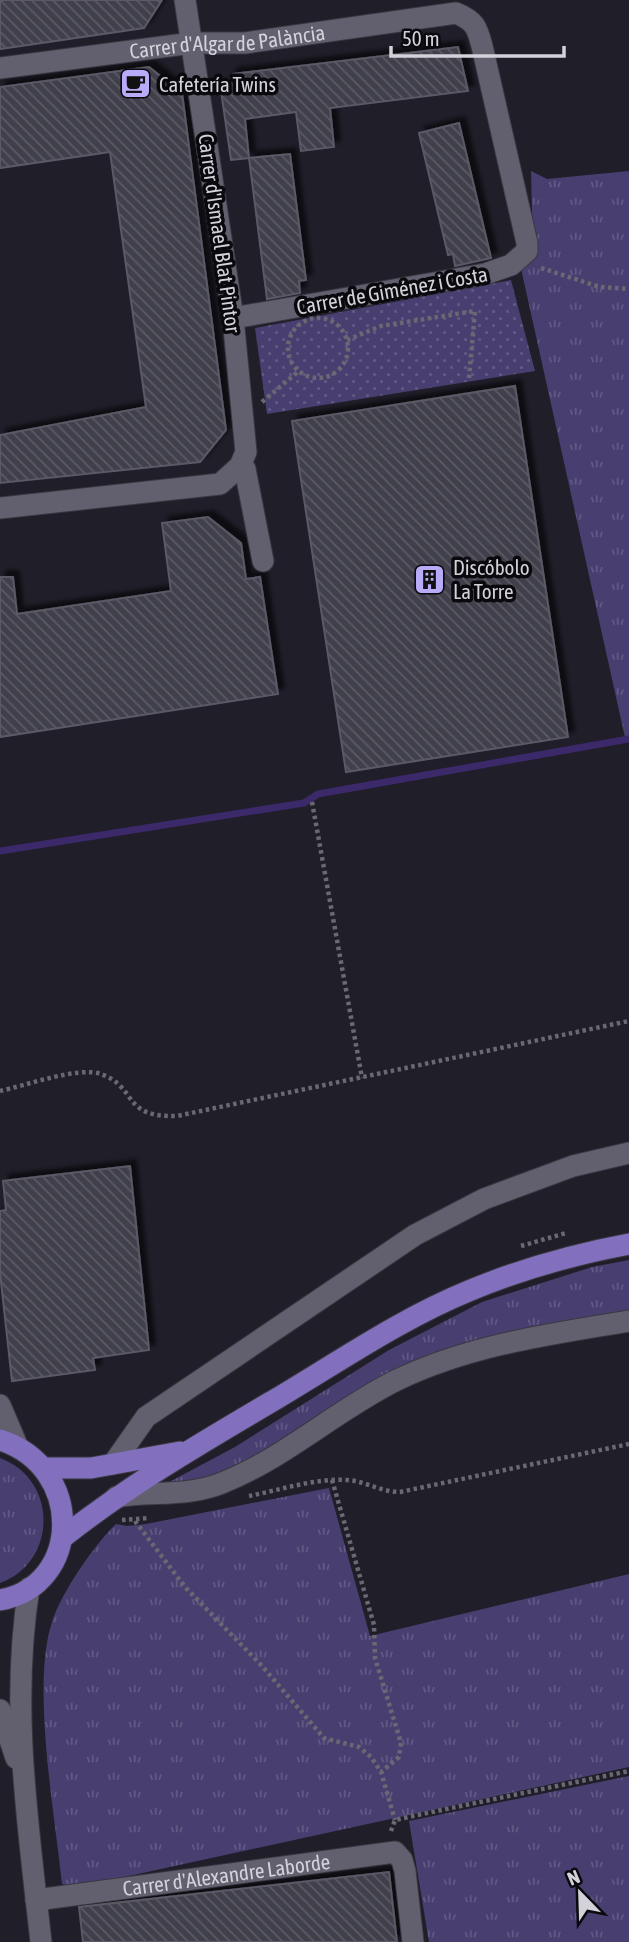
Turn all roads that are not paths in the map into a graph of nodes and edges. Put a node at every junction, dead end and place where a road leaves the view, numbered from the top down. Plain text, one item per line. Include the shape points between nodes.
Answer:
1 (184, 0) edge
2 (455, 7) edge
3 (192, 43) junction
4 (0, 68) edge
5 (233, 318) junction
6 (240, 466) junction
7 (0, 508) edge
8 (263, 561) dead end
9 (629, 1153) edge
10 (629, 1244) edge
11 (629, 1321) edge
12 (0, 1405) edge
13 (9, 1443) edge
14 (189, 1451) junction
15 (113, 1464) junction
16 (46, 1468) junction
17 (116, 1497) junction
18 (62, 1538) junction
19 (29, 1588) junction
20 (0, 1601) edge
21 (0, 1710) edge
22 (22, 1776) junction
23 (36, 1900) junction
24 (41, 1942) edge
25 (413, 1942) edge

1 - 3 street, Carrer d'Ismael Blat Pintor
2 - 3 street, Carrer d'Algar de Palància via 246,43
2 - 5 street, Carrer de Giménez i Costa via 477,26 527,251 521,259 485,274
3 - 4 street, Carrer d'Algar de Palància
3 - 5 street, Carrer d'Ismael Blat Pintor
5 - 6 street, Carrer d'Ismael Blat Pintor via 246,452
6 - 7 street via 220,484
6 - 8 street, Carrer d'Ismael Blat Pintor via 245,469
9 - 15 street via 573,1166 484,1199 415,1235 146,1417
10 - 14 main road via 580,1254 470,1290 366,1344
11 - 17 street via 491,1345 450,1358 397,1381 220,1484
12 - 13 street
13 - 16 main road
14 - 15 main road
14 - 17 main road
15 - 16 main road
16 - 18 main road via 58,1490
17 - 18 main road
18 - 19 main road via 55,1557
19 - 20 main road
19 - 22 street via 23,1637
21 - 22 street
22 - 23 street
23 - 24 street
23 - 25 street, Carrer d'Alexandre Laborde via 400,1861

